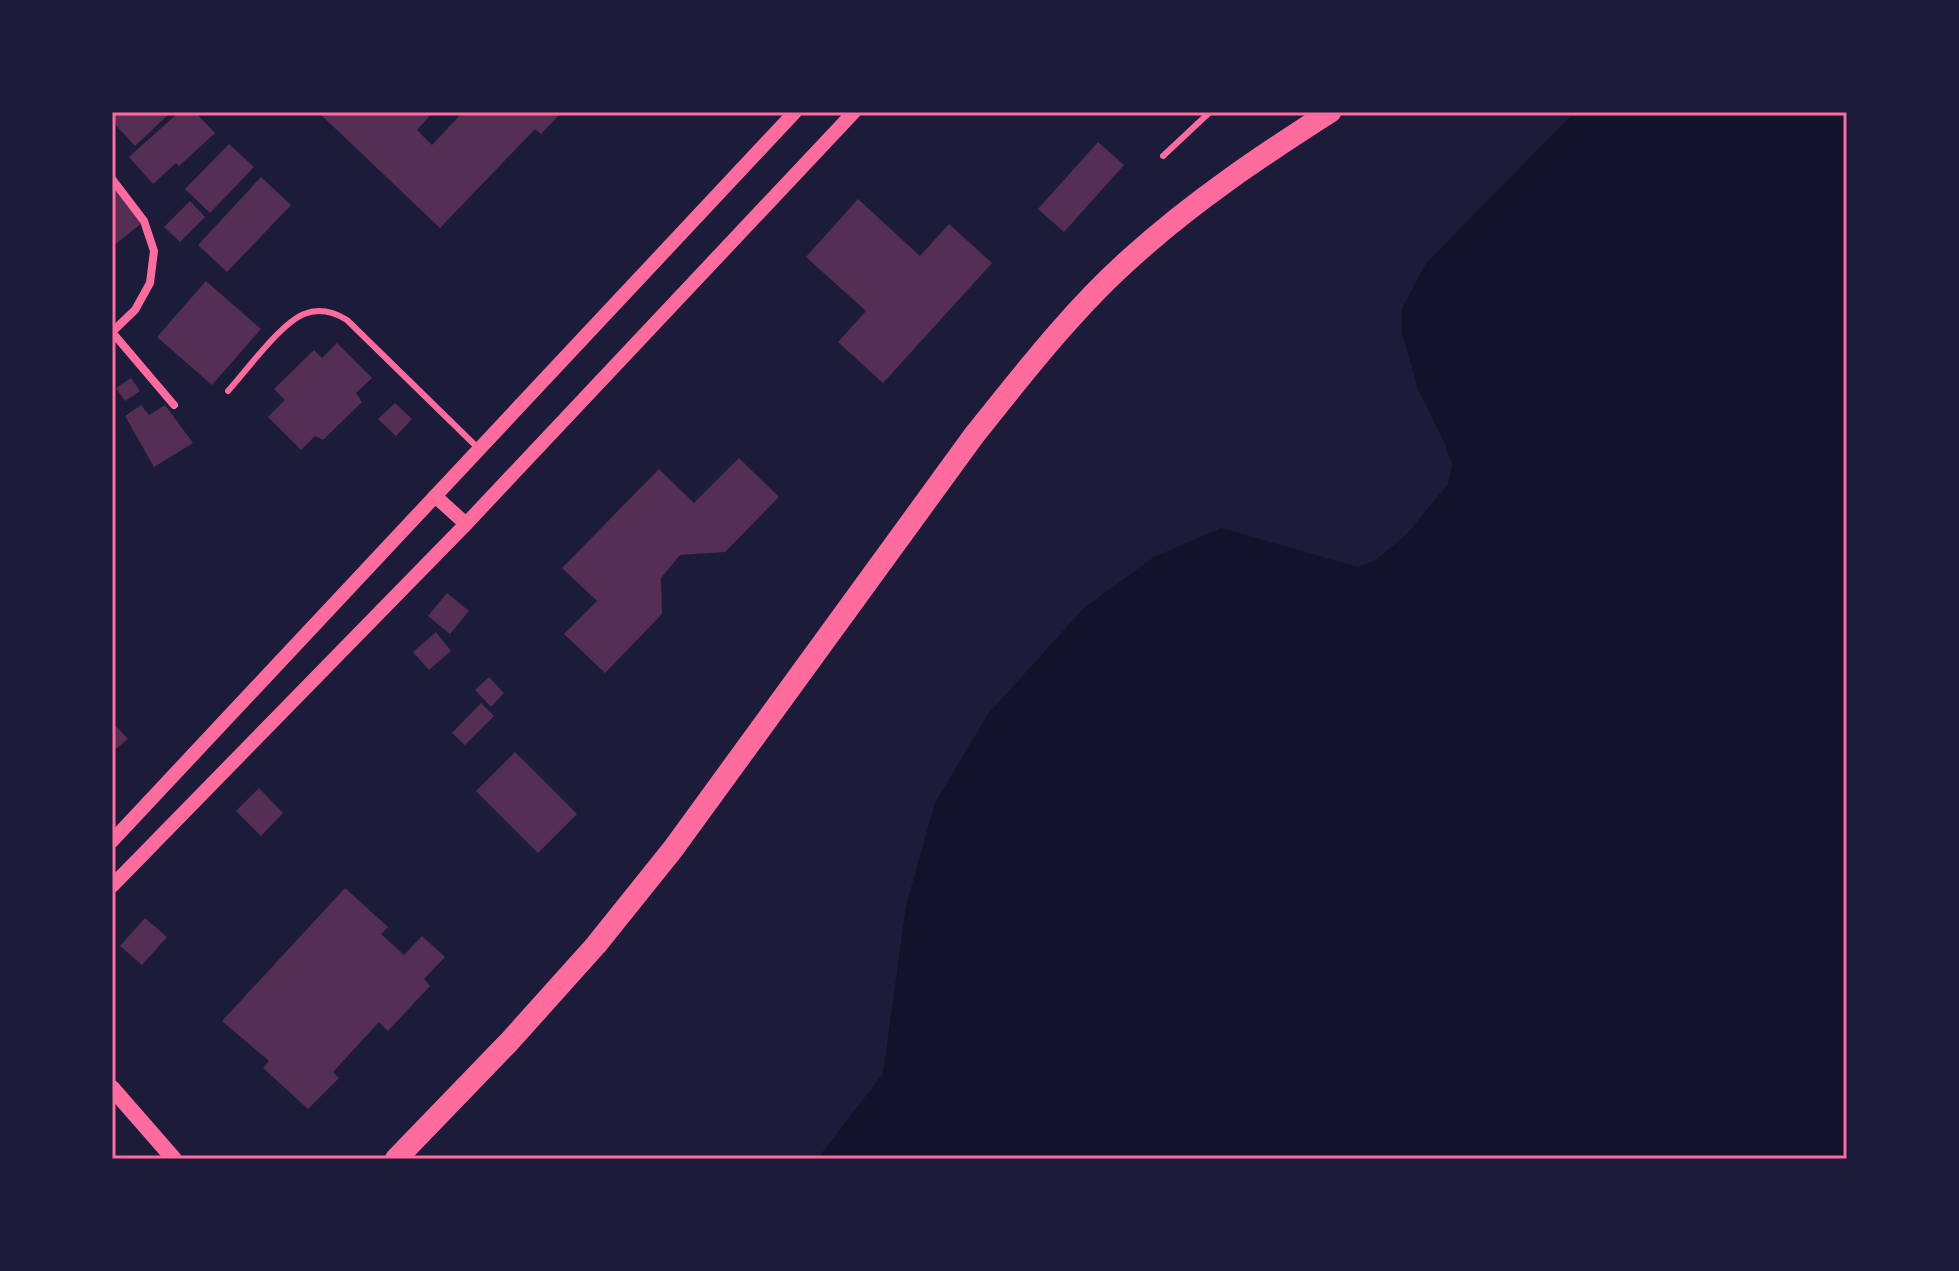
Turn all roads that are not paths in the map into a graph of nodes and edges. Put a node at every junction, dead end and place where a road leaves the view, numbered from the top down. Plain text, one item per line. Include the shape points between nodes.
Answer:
1 (795, 112) edge
2 (854, 112) edge
3 (1210, 112) edge
4 (1330, 112) edge
5 (1163, 156) dead end
6 (112, 179) edge
7 (112, 332) edge
8 (228, 391) dead end
9 (174, 405) dead end
10 (479, 449) junction
11 (435, 496) junction
12 (466, 524) junction
13 (112, 841) edge
14 (112, 886) edge
15 (112, 1088) edge
16 (174, 1159) edge
17 (396, 1159) edge

1 - 10 street
2 - 12 street
3 - 5 lane
4 - 17 highway via 1188,209 1130,258 1068,322 975,434 673,849 596,945
6 - 7 street via 144,221 154,251 150,283 135,310
7 - 9 street
8 - 10 lane via 293,321 328,312 347,320
10 - 11 street
11 - 12 street
11 - 13 street
12 - 14 street
15 - 16 main road

